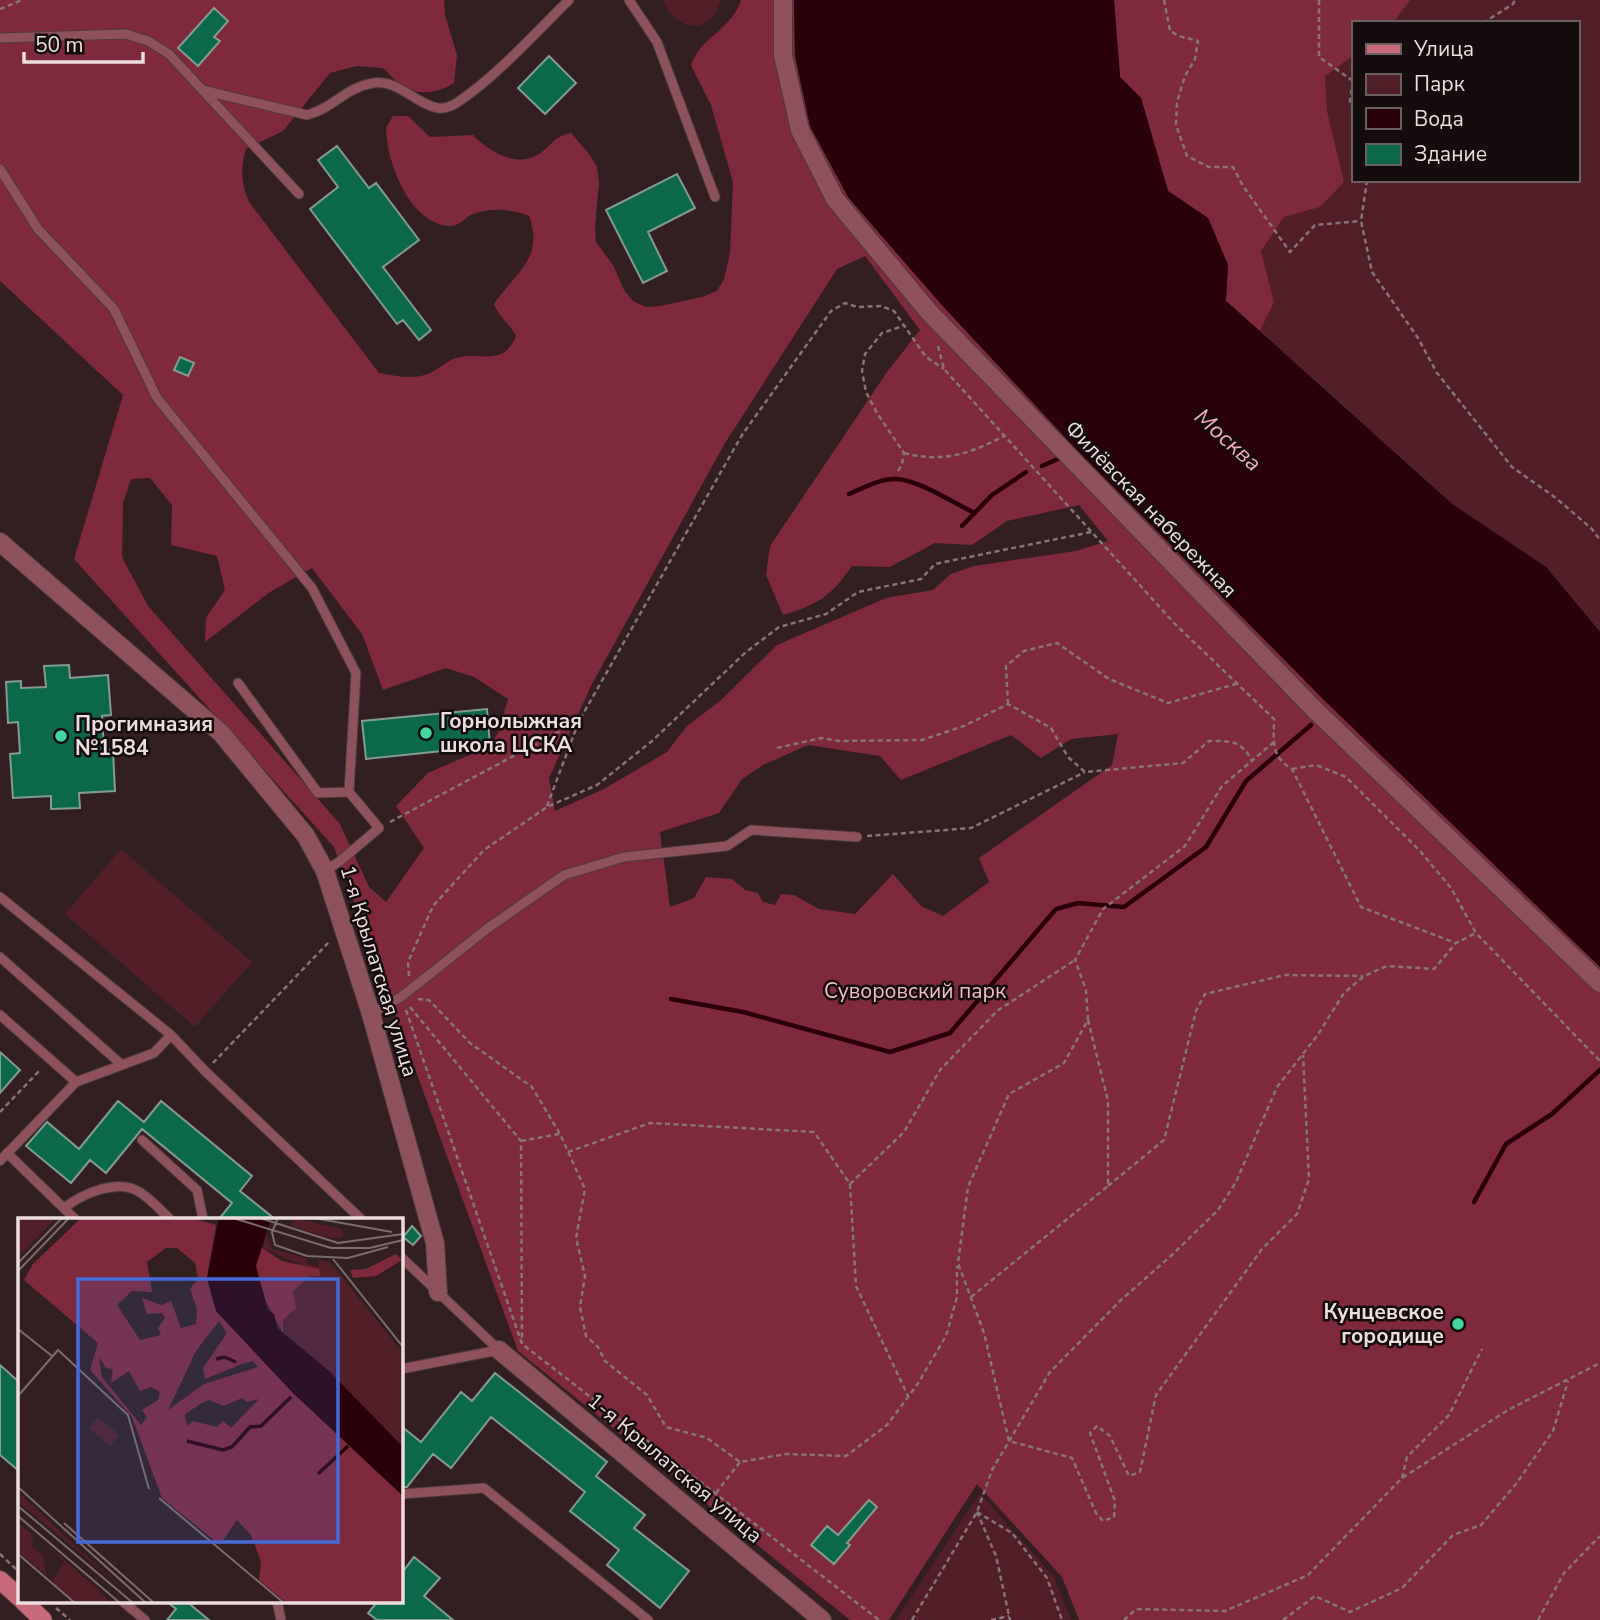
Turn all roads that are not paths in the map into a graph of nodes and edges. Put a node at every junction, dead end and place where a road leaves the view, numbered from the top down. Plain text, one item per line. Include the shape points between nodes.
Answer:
1 (569, 0) edge
2 (629, 0) edge
3 (783, 0) edge
4 (0, 38) edge
5 (202, 90) junction
6 (0, 169) edge
7 (299, 194) dead end
8 (715, 197) dead end
9 (0, 542) edge
10 (238, 683) dead end
11 (349, 792) junction
12 (857, 837) road end
13 (325, 871) junction
14 (0, 897) edge
15 (0, 957) edge
16 (1600, 983) edge
17 (371, 1014) junction
18 (0, 1015) edge
19 (171, 1035) junction
20 (122, 1065) junction
21 (76, 1082) junction
22 (142, 1140) dead end
23 (3, 1157) edge
24 (64, 1208) junction
25 (74, 1218) edge
26 (169, 1218) edge
27 (203, 1218) edge
28 (360, 1218) edge
29 (402, 1258) edge
30 (438, 1292) junction
31 (499, 1350) junction
32 (402, 1368) edge
33 (402, 1494) edge
34 (0, 1580) edge
35 (18, 1596) edge
36 (24, 1602) edge
37 (123, 1602) edge
38 (277, 1602) edge
39 (43, 1620) edge
40 (145, 1620) edge
41 (281, 1620) edge
42 (648, 1620) edge
43 (822, 1620) edge

1 - 5 lane via 483,83 447,108 435,108 377,82 351,89 322,111 306,115
2 - 8 lane via 657,43
3 - 16 street, Филёвская набережная via 783,55 800,130 835,199 929,313 1316,711
4 - 5 lane via 126,34 169,54
5 - 7 lane
6 - 11 lane via 38,229 114,309 157,398 312,588 356,673
9 - 13 street, 1-я Крылатская улица via 221,733 306,836
10 - 11 lane via 318,793
11 - 13 lane via 379,828
12 - 17 lane via 751,830 727,846 624,857 565,875 401,997
13 - 17 street, 1-я Крылатская улица
14 - 19 lane
15 - 20 lane
17 - 30 street, 1-я Крылатская улица via 435,1243
18 - 21 lane
19 - 20 lane via 154,1053
19 - 28 lane
20 - 21 lane
21 - 23 lane
22 - 27 lane via 197,1190
23 - 24 lane
24 - 25 lane
24 - 26 lane via 80,1196 121,1186 140,1191
29 - 30 lane
30 - 31 lane
31 - 32 lane
31 - 43 street, 1-я Крылатская улица
33 - 42 lane via 484,1488
34 - 35 main road
36 - 39 main road
37 - 40 lane
38 - 41 lane

